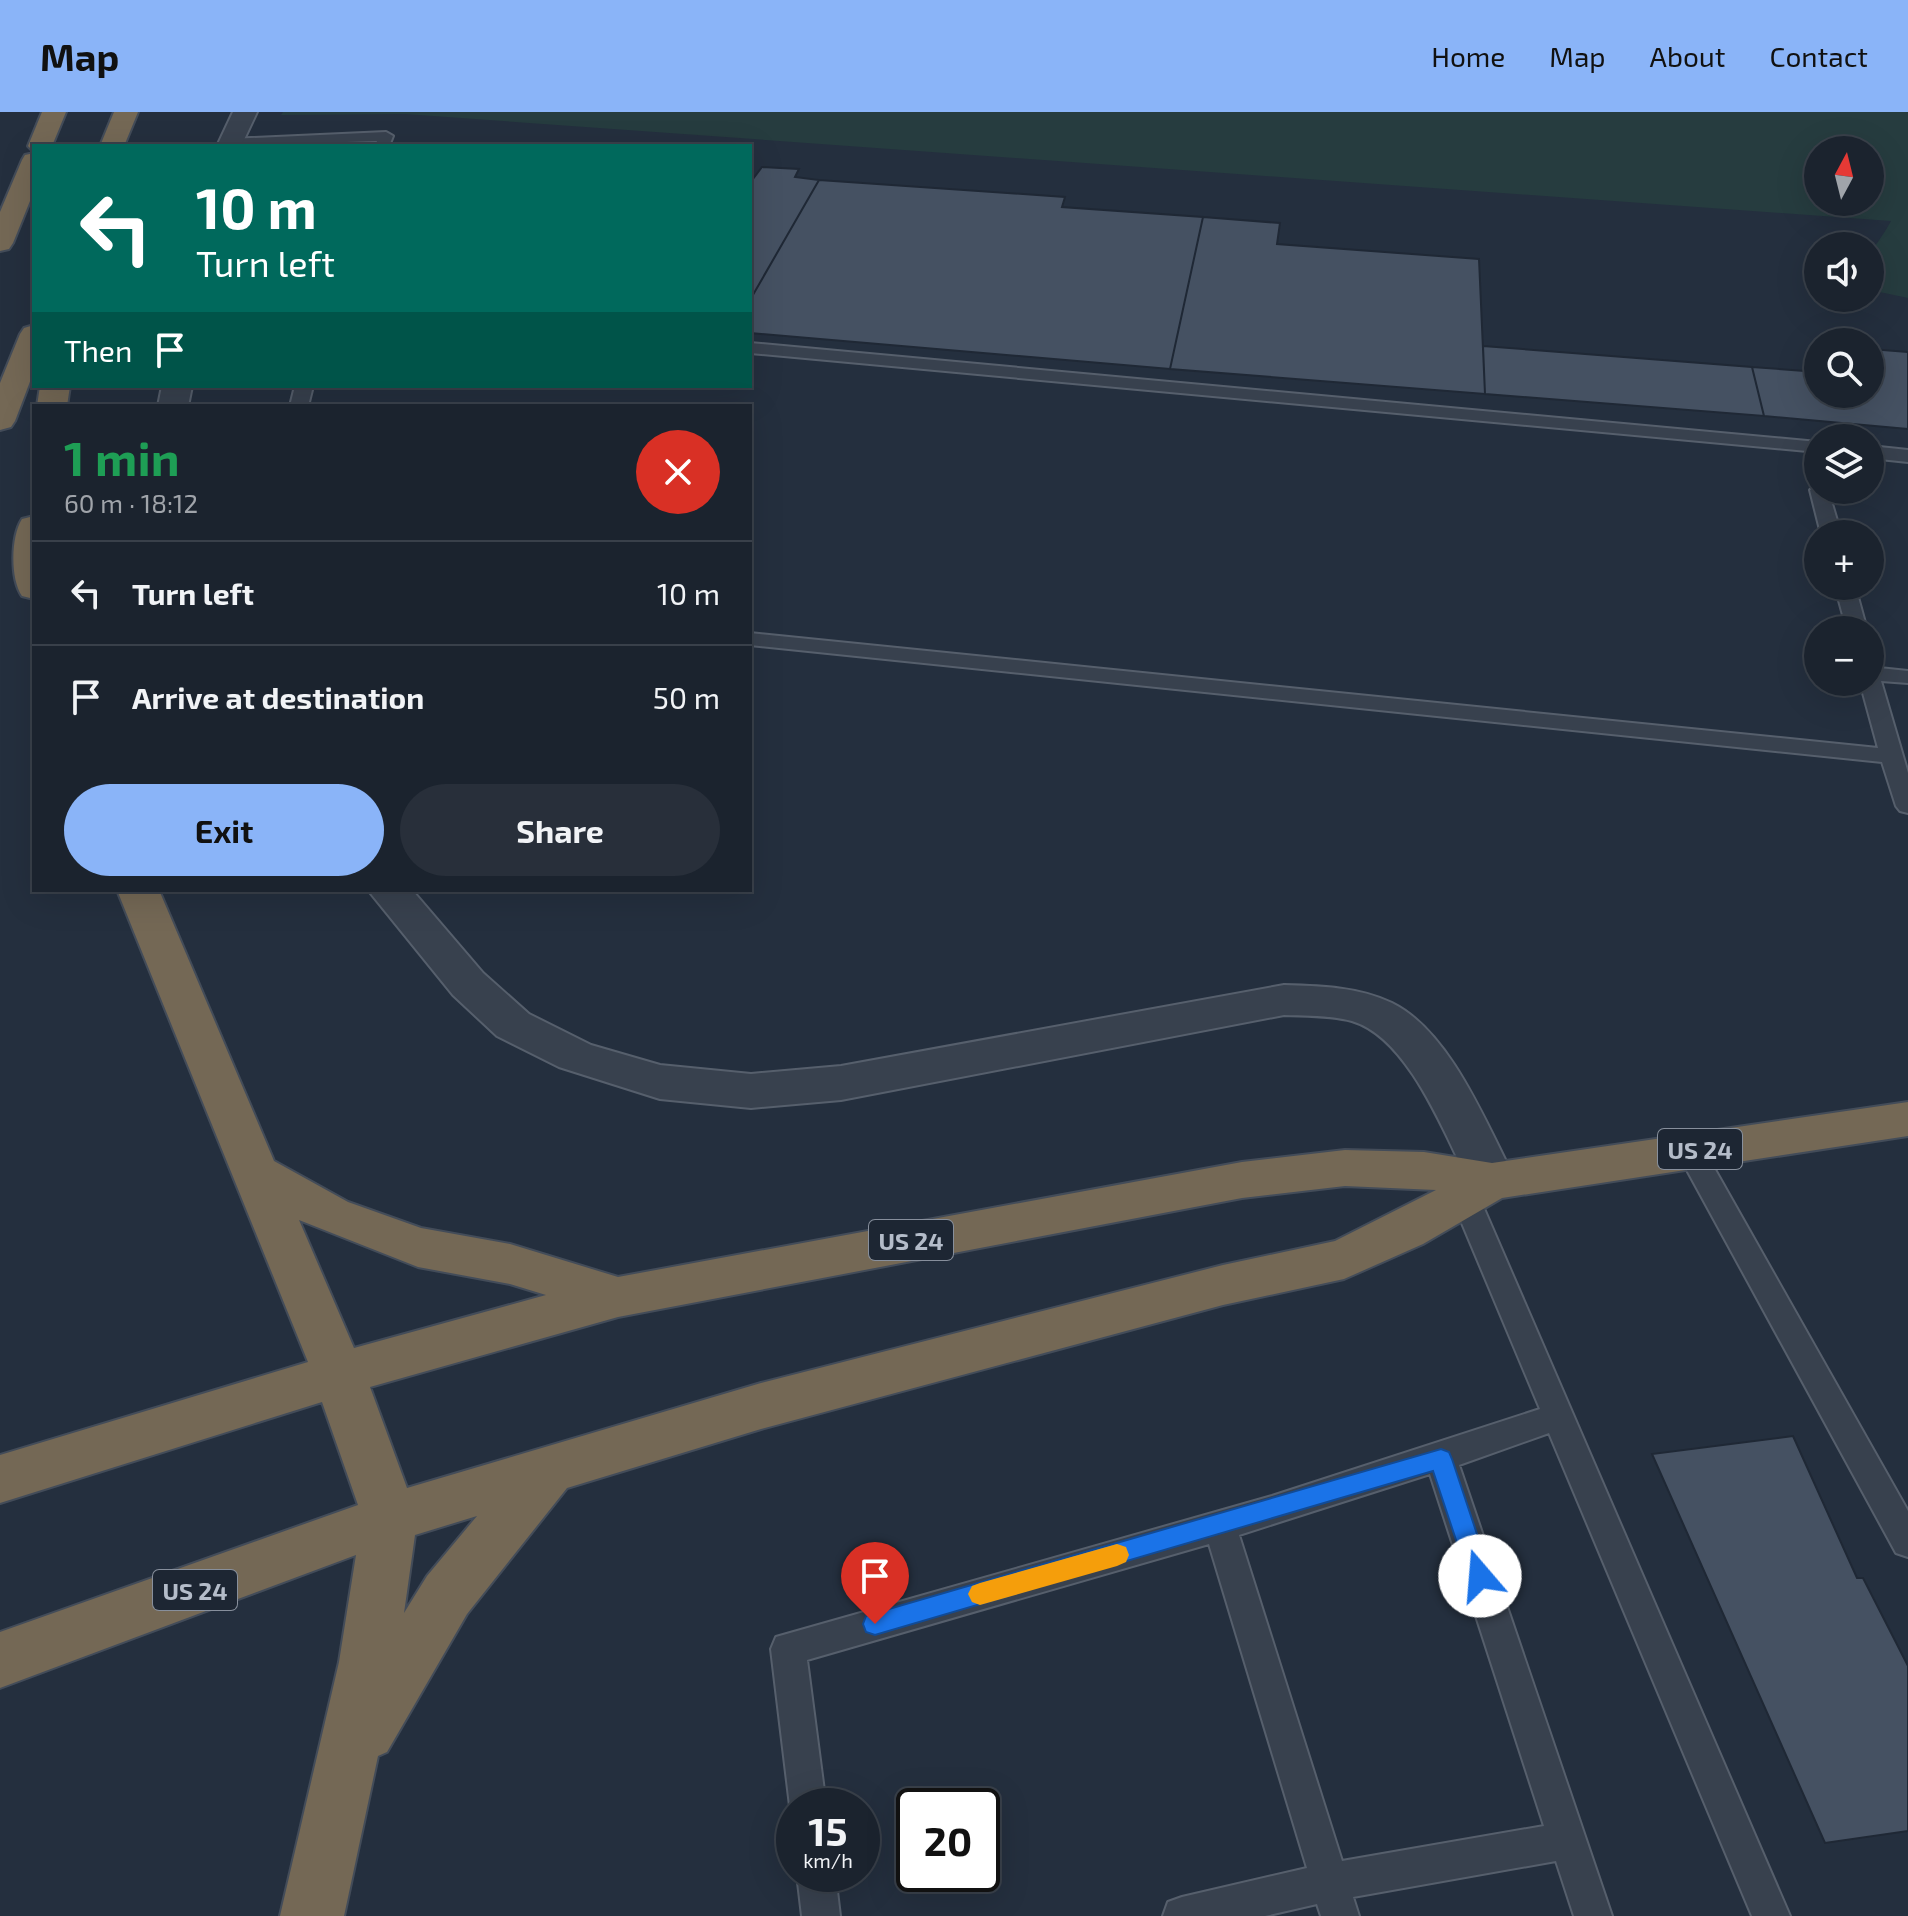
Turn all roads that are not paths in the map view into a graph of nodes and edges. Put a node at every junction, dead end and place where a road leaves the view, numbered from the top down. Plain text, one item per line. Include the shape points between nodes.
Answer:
1 (54, 112) edge
2 (126, 112) edge
3 (245, 112) edge
4 (41, 144) edge
5 (113, 144) edge
6 (229, 144) edge
7 (246, 144) edge
8 (383, 144) edge
9 (32, 165) edge
10 (0, 243) edge
11 (32, 339) edge
12 (752, 348) edge
13 (0, 421) edge
14 (1884, 453) edge
15 (1908, 456) edge
16 (1804, 466) edge
17 (32, 557) edge
18 (32, 578) edge
19 (752, 639) edge
20 (1884, 676) edge
21 (1908, 677) edge
22 (1875, 696) edge
23 (1891, 756) junction
24 (1908, 806) edge
25 (139, 892) edge
26 (391, 892) edge
27 (1908, 1119) edge
28 (1690, 1150) junction
29 (255, 1173) junction
30 (1478, 1189) junction
31 (618, 1297) junction
32 (338, 1372) junction
33 (1558, 1416) junction
34 (1441, 1459) junction
35 (549, 1470) junction
36 (0, 1479) edge
37 (390, 1518) junction
38 (1220, 1526) junction
39 (1908, 1542) edge
40 (0, 1660) edge
41 (346, 1764) junction
42 (806, 1788) edge
43 (1568, 1840) junction
44 (818, 1892) edge
45 (1335, 1899) edge
46 (312, 1916) edge
47 (821, 1916) edge
48 (1182, 1916) edge
49 (1593, 1916) edge
50 (1771, 1916) edge

1 - 4 highway
2 - 5 highway
3 - 6 street
7 - 8 lane via 386,136
9 - 10 highway
11 - 13 highway
12 - 16 lane
14 - 15 lane
17 - 18 highway
19 - 23 lane
20 - 21 lane
22 - 23 lane
23 - 24 lane
25 - 29 highway
26 - 30 street via 468,984 513,1025 575,1056 660,1082 751,1091 841,1083 1284,1000 1334,1002 1384,1018 1426,1059
27 - 28 highway, US 24
28 - 30 highway, US 24
28 - 39 lane
29 - 31 highway via 331,1215 418,1247 510,1264
29 - 32 highway
30 - 31 highway, US 24 via 1424,1170 1345,1168 1242,1180
30 - 33 lane
30 - 35 highway, US 24 via 1344,1259 1004,1341
31 - 32 highway, US 24
32 - 36 highway, US 24
32 - 37 highway
33 - 34 lane
33 - 50 lane
34 - 38 lane
34 - 43 lane
35 - 37 highway, US 24
35 - 41 highway via 447,1595
37 - 40 highway, US 24
37 - 41 highway
38 - 42 lane via 788,1649
38 - 45 lane
41 - 46 highway
43 - 45 lane
43 - 49 lane
44 - 47 lane
45 - 48 lane

